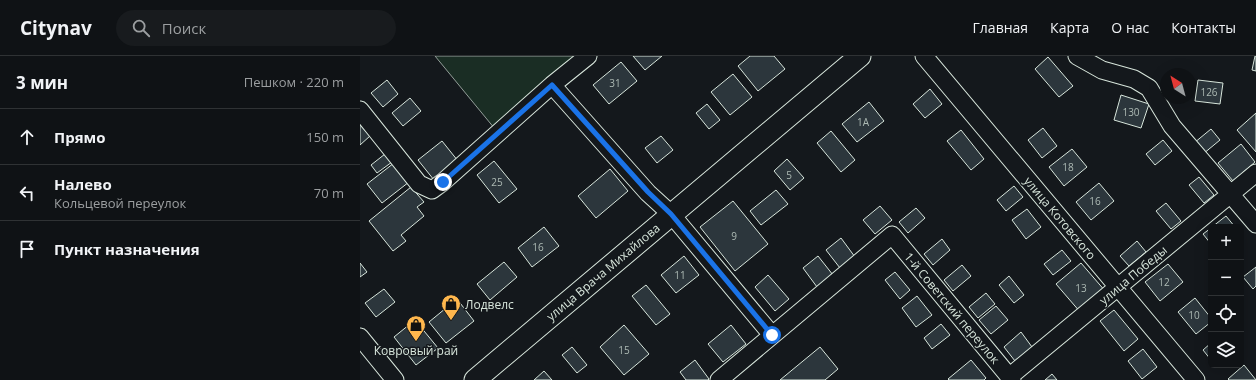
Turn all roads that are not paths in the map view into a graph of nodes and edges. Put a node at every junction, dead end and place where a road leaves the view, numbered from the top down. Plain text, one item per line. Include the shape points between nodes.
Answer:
1 (588, 56) edge
2 (860, 56) edge
3 (924, 56) edge
4 (1077, 56) edge
5 (552, 85) junction
6 (360, 110) edge
7 (1256, 173) edge
8 (1230, 195) junction
9 (671, 214) junction
10 (1256, 224) edge
11 (1119, 287) junction
12 (772, 335) junction
13 (360, 337) edge
14 (1011, 378) edge
15 (395, 380) edge
16 (475, 380) edge
17 (719, 380) edge
18 (1196, 380) edge

1 - 5 street
2 - 9 main road, улица Врача Михайлова
3 - 11 street, улица Котовского
4 - 8 street via 1102,70 1134,79 1149,88 1172,126
5 - 6 street via 432,190 419,184
5 - 9 street via 642,187
7 - 8 street, улица Победы
8 - 10 street
8 - 11 street, улица Победы
9 - 12 street
9 - 16 main road, улица Врача Михайлова
11 - 14 street, улица Победы
11 - 18 street, улица Котовского
12 - 14 street, 1-й Советский переулок via 892,235
12 - 17 street
13 - 15 street

